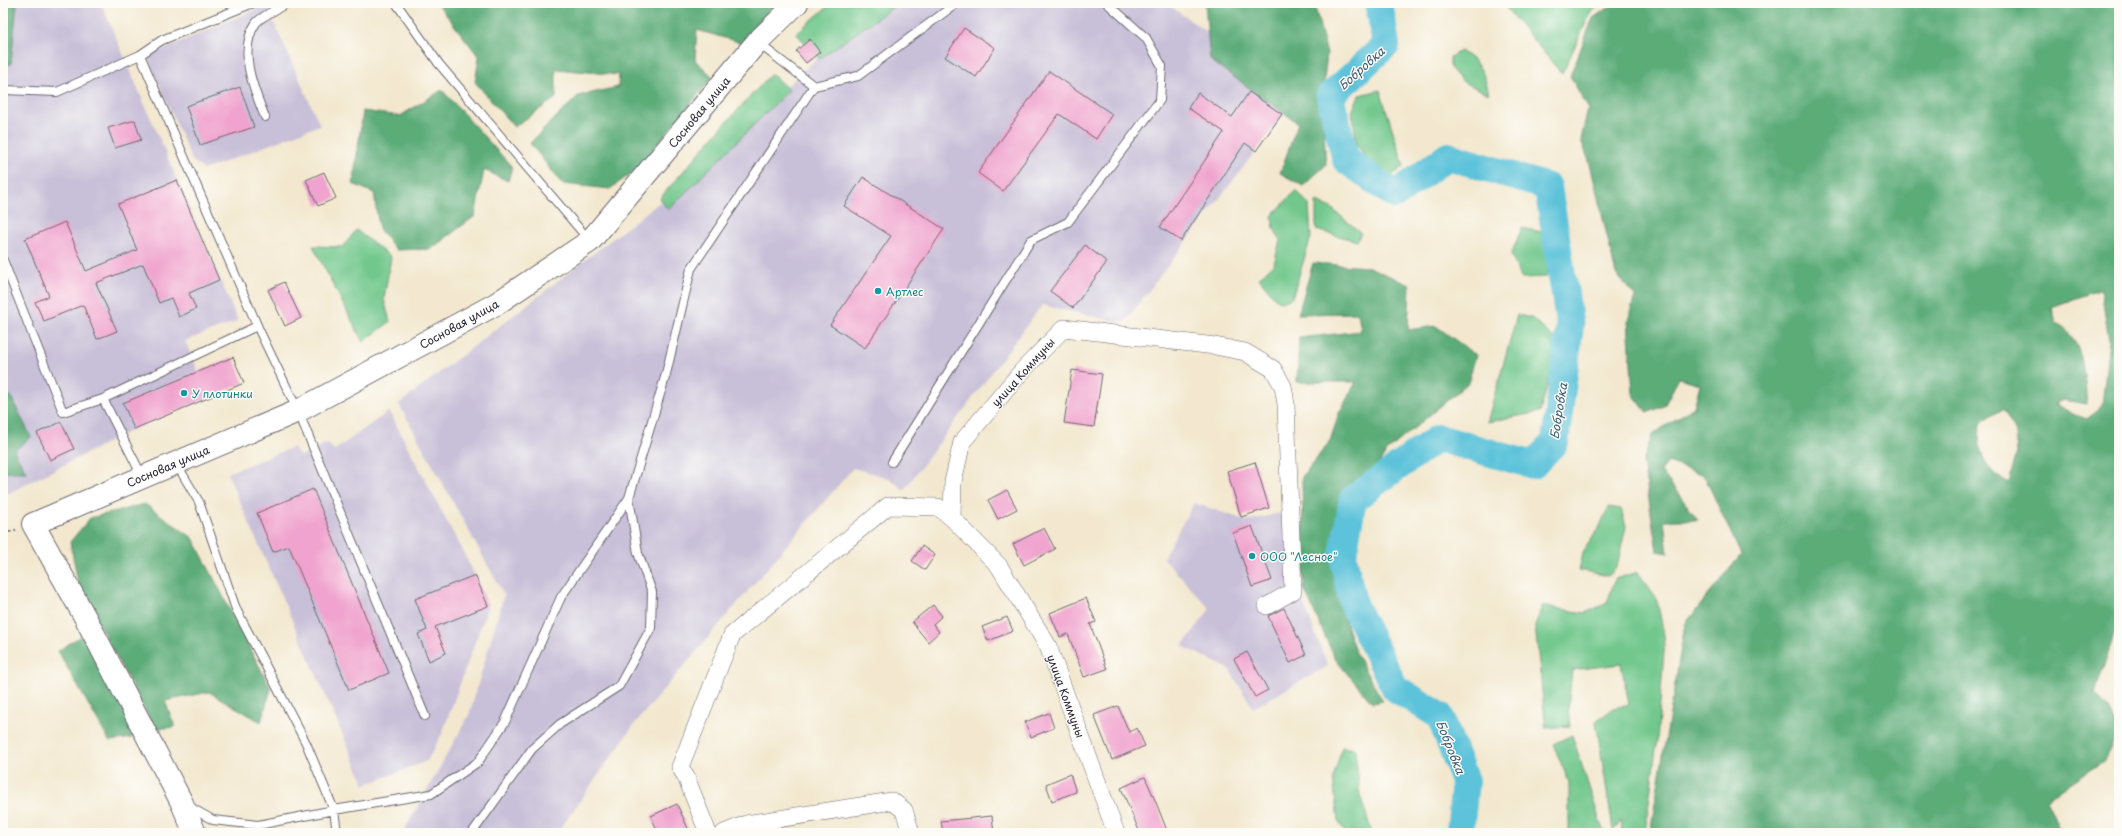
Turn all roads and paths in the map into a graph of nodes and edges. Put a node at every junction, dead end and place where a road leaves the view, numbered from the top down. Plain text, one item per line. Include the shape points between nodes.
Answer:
1 (253, 3) edge
2 (287, 3) edge
3 (396, 3) edge
4 (797, 3) edge
5 (957, 3) edge
6 (1107, 3) edge
7 (758, 42) junction
8 (140, 54) junction
9 (814, 86) junction
10 (3, 90) edge
11 (264, 117) dead end
12 (590, 241) junction
13 (3, 260) edge
14 (257, 326) junction
15 (103, 400) junction
16 (298, 411) junction
17 (892, 462) dead end
18 (176, 463) junction
19 (143, 477) junction
20 (629, 498) junction
21 (952, 518) junction
22 (1267, 606) dead end
23 (425, 716) dead end
24 (181, 802) junction
25 (334, 810) junction
26 (195, 833) edge
27 (337, 833) edge
28 (472, 833) edge
29 (708, 833) edge
30 (724, 833) edge
31 (911, 833) edge
32 (1116, 833) edge

1 - 8 lane via 162,40
2 - 11 lane via 257,22 248,40 250,79
3 - 12 lane via 439,64
4 - 7 street, Сосновая улица
5 - 9 lane via 858,76
6 - 17 lane via 1146,38 1162,66 1160,100 1068,222 1030,240
7 - 9 lane
7 - 12 street, Сосновая улица
8 - 10 lane via 57,92
8 - 14 lane
9 - 20 lane via 692,269 666,374
12 - 16 street, Сосновая улица via 496,304
13 - 15 lane via 63,412
14 - 15 lane
14 - 16 lane
15 - 19 lane
16 - 18 street, Сосновая улица
16 - 23 lane
18 - 19 street, Сосновая улица
18 - 25 lane via 199,502 236,609 306,743
19 - 24 street, Сосновая улица via 33,524 85,617
20 - 25 lane via 561,597 505,722 478,762 431,794
20 - 28 lane via 638,553 652,592 651,628 619,686 560,724 532,748
21 - 22 street, улица Коммуны via 953,482 962,442 1022,371 1064,328 1215,346 1245,352 1274,369 1283,386 1286,404 1293,591
21 - 29 street via 938,507 888,506 732,635 680,767
21 - 32 street, улица Коммуны via 999,566 1048,646
24 - 25 lane via 213,820 258,825
24 - 26 street
25 - 27 lane
30 - 31 street via 746,824 892,801 904,810

